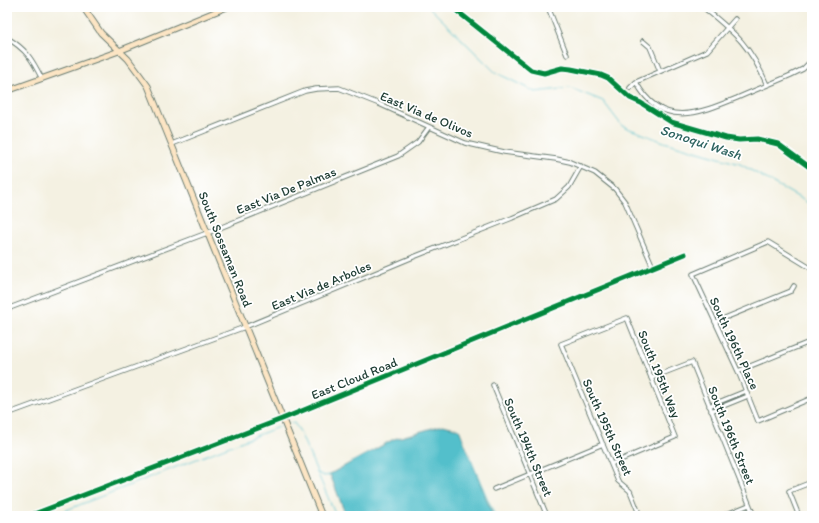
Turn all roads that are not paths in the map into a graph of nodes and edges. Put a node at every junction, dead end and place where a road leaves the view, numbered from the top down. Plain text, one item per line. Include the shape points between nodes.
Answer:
1 (83, 7) edge
2 (227, 7) edge
3 (548, 7) edge
4 (703, 7) edge
5 (735, 19) dead end
6 (728, 28) junction
7 (7, 38) edge
8 (643, 41) dead end
9 (119, 51) junction
10 (567, 55) dead end
11 (812, 60) edge
12 (660, 71) junction
13 (42, 78) junction
14 (636, 82) junction
15 (767, 85) junction
16 (630, 88) dead end
17 (7, 91) edge
18 (429, 126) junction
19 (172, 144) junction
20 (581, 166) junction
21 (207, 233) junction
22 (685, 254) dead end
23 (653, 267) junction
24 (812, 269) edge
25 (794, 286) dead end
26 (7, 309) edge
27 (715, 322) junction
28 (245, 327) junction
29 (812, 340) edge
30 (561, 344) joint
31 (738, 371) junction
32 (651, 378) junction
33 (493, 385) dead end
34 (746, 391) junction
35 (735, 395) junction
36 (748, 396) junction
37 (812, 398) edge
38 (737, 401) junction
39 (709, 406) junction
40 (711, 411) junction
41 (7, 414) edge
42 (282, 419) junction
43 (603, 444) junction
44 (611, 464) junction
45 (530, 474) junction
46 (812, 482) edge
47 (494, 489) dead end
48 (750, 505) junction
49 (28, 516) edge
50 (322, 516) edge
51 (548, 516) edge
52 (640, 516) edge
53 (722, 516) edge
54 (754, 516) edge
55 (799, 516) edge

1 - 9 main road, South Sossaman Road via 101,33
2 - 9 main road
3 - 10 street
4 - 6 street
5 - 6 street
6 - 12 street via 707,51
6 - 15 street via 744,43
7 - 13 street via 21,46
8 - 12 street via 650,47
9 - 13 main road
9 - 19 main road, South Sossaman Road via 146,83
11 - 15 street via 798,72
12 - 14 street
13 - 17 main road
14 - 15 street via 643,94 656,105 680,114 700,112
14 - 16 street
18 - 19 street, East Via de Olivos via 339,88 316,89 305,91
18 - 20 street, East Via de Olivos via 465,143 504,152 556,159
18 - 21 street, East Via De Palmas via 418,142 398,156
19 - 21 main road, South Sossaman Road
20 - 23 street, East Via de Olivos via 606,180 625,202
20 - 28 street, East Via de Arboles via 569,187 556,199
21 - 26 street, East Via De Palmas
21 - 28 main road, South Sossaman Road
22 - 23 street, East Cloud Road
23 - 42 street, East Cloud Road
24 - 27 street, South 196th Place via 768,242 693,274
25 - 27 street via 791,290
27 - 31 street, South 196th Place
28 - 41 street, East Via de Arboles
28 - 42 main road, South Sossaman Road
29 - 31 street
30 - 32 street, South 195th Way via 627,318
30 - 43 street, South 195th Street
31 - 34 street, South 196th Place
32 - 39 street, South 196th Street via 692,362
32 - 44 street, South 195th Way via 675,437
33 - 45 street, South 194th Street
34 - 35 street
34 - 36 street, South 196th Place
35 - 38 street
35 - 39 street
36 - 37 street, South 196th Place via 758,421
36 - 38 street
38 - 40 street
39 - 40 street, South 196th Street
40 - 48 street, South 196th Street
42 - 49 street, East Cloud Road
42 - 50 main road, South Sossaman Road
43 - 44 street, South 195th Street
43 - 45 street
44 - 52 street, South 195th Street via 618,481 630,491
45 - 47 street
45 - 51 street, South 194th Street
46 - 55 street via 789,491
48 - 53 street
48 - 54 street, South 196th Street

